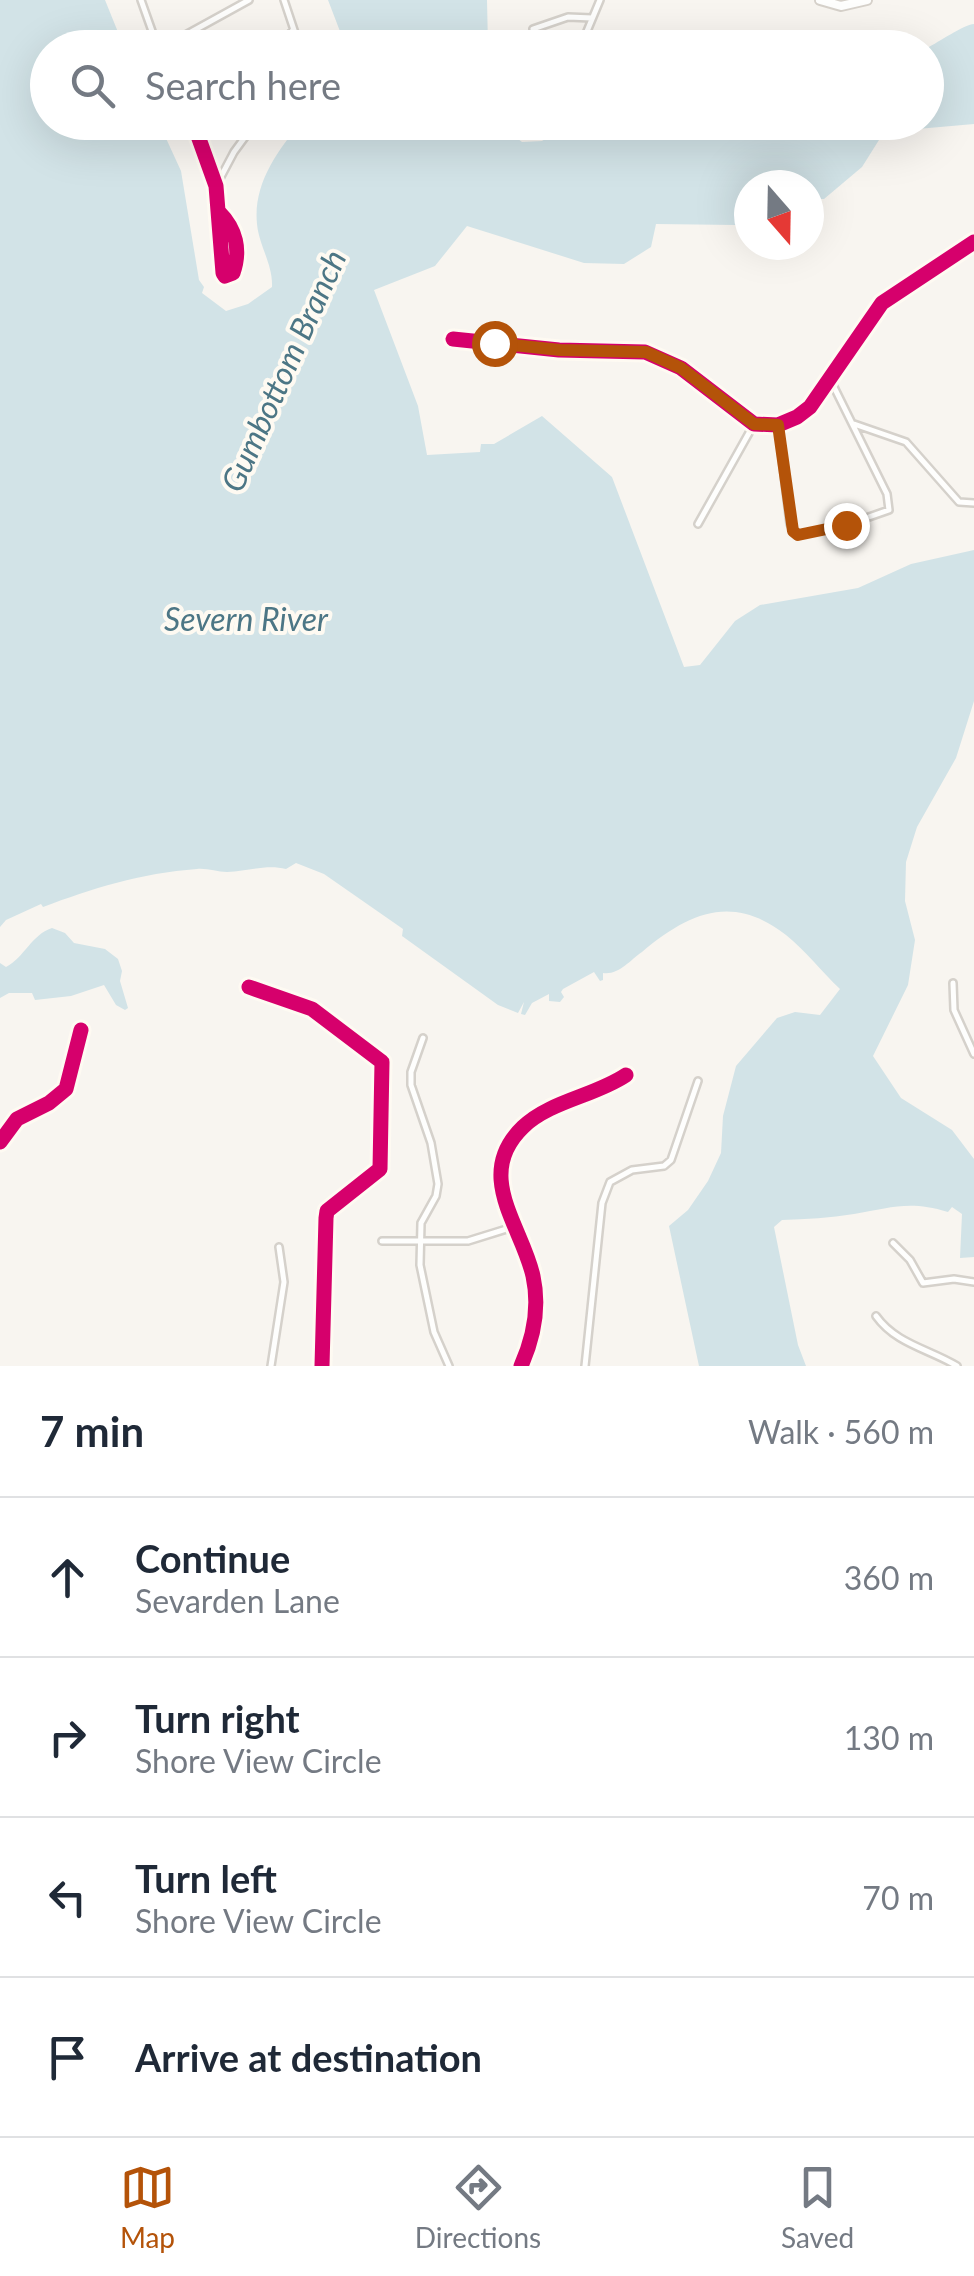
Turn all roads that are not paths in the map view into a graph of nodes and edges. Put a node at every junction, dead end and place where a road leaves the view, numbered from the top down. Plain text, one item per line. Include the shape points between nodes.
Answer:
1 (141, 0) edge
2 (248, 0) edge
3 (284, 0) edge
4 (600, 0) edge
5 (820, 0) edge
6 (867, 0) edge
7 (592, 18) junction
8 (294, 29) edge
9 (534, 29) dead end
10 (153, 30) edge
11 (193, 30) edge
12 (587, 30) edge
13 (199, 140) edge
14 (243, 140) edge
15 (216, 186) junction
16 (218, 212) junction
17 (974, 242) edge
18 (453, 339) dead end
19 (830, 379) junction
20 (754, 424) junction
21 (854, 424) junction
22 (778, 425) junction
23 (974, 503) edge
24 (698, 524) dead end
25 (953, 983) dead end
26 (248, 987) dead end
27 (81, 1030) dead end
28 (423, 1038) dead end
29 (974, 1054) edge
30 (626, 1075) dead end
31 (698, 1081) dead end
32 (0, 1142) edge
33 (513, 1227) junction
34 (382, 1241) dead end
35 (419, 1242) junction
36 (893, 1243) dead end
37 (279, 1247) dead end
38 (974, 1282) edge
39 (876, 1316) dead end
40 (272, 1366) edge
41 (322, 1366) edge
42 (449, 1366) edge
43 (521, 1366) edge
44 (585, 1366) edge
45 (957, 1366) edge

1 - 10 street
2 - 11 street
3 - 8 street
4 - 7 street
5 - 6 street via 841,6
7 - 9 street via 568,17
7 - 12 street
13 - 15 street
14 - 15 street
15 - 16 street
16 - 16 street via 238,247 233,274 225,276
17 - 19 street via 882,303
18 - 20 street via 646,352 681,368
19 - 21 street
19 - 22 street via 805,412
20 - 22 street
20 - 24 street
21 - 22 street via 889,510 798,535 790,524
21 - 23 street via 906,442 959,502
25 - 29 street via 954,1010
26 - 41 street via 312,1010 382,1062 380,1169 328,1211
27 - 32 street via 66,1089 18,1119
28 - 35 street via 411,1085 438,1184
30 - 33 street via 537,1116 512,1141 501,1170
31 - 44 street via 672,1160 610,1182 602,1203
33 - 35 street via 468,1241
33 - 43 street via 536,1297 534,1332
34 - 35 street
35 - 42 street via 431,1322
36 - 38 street via 923,1282
37 - 40 street via 284,1282
39 - 45 street via 900,1339

